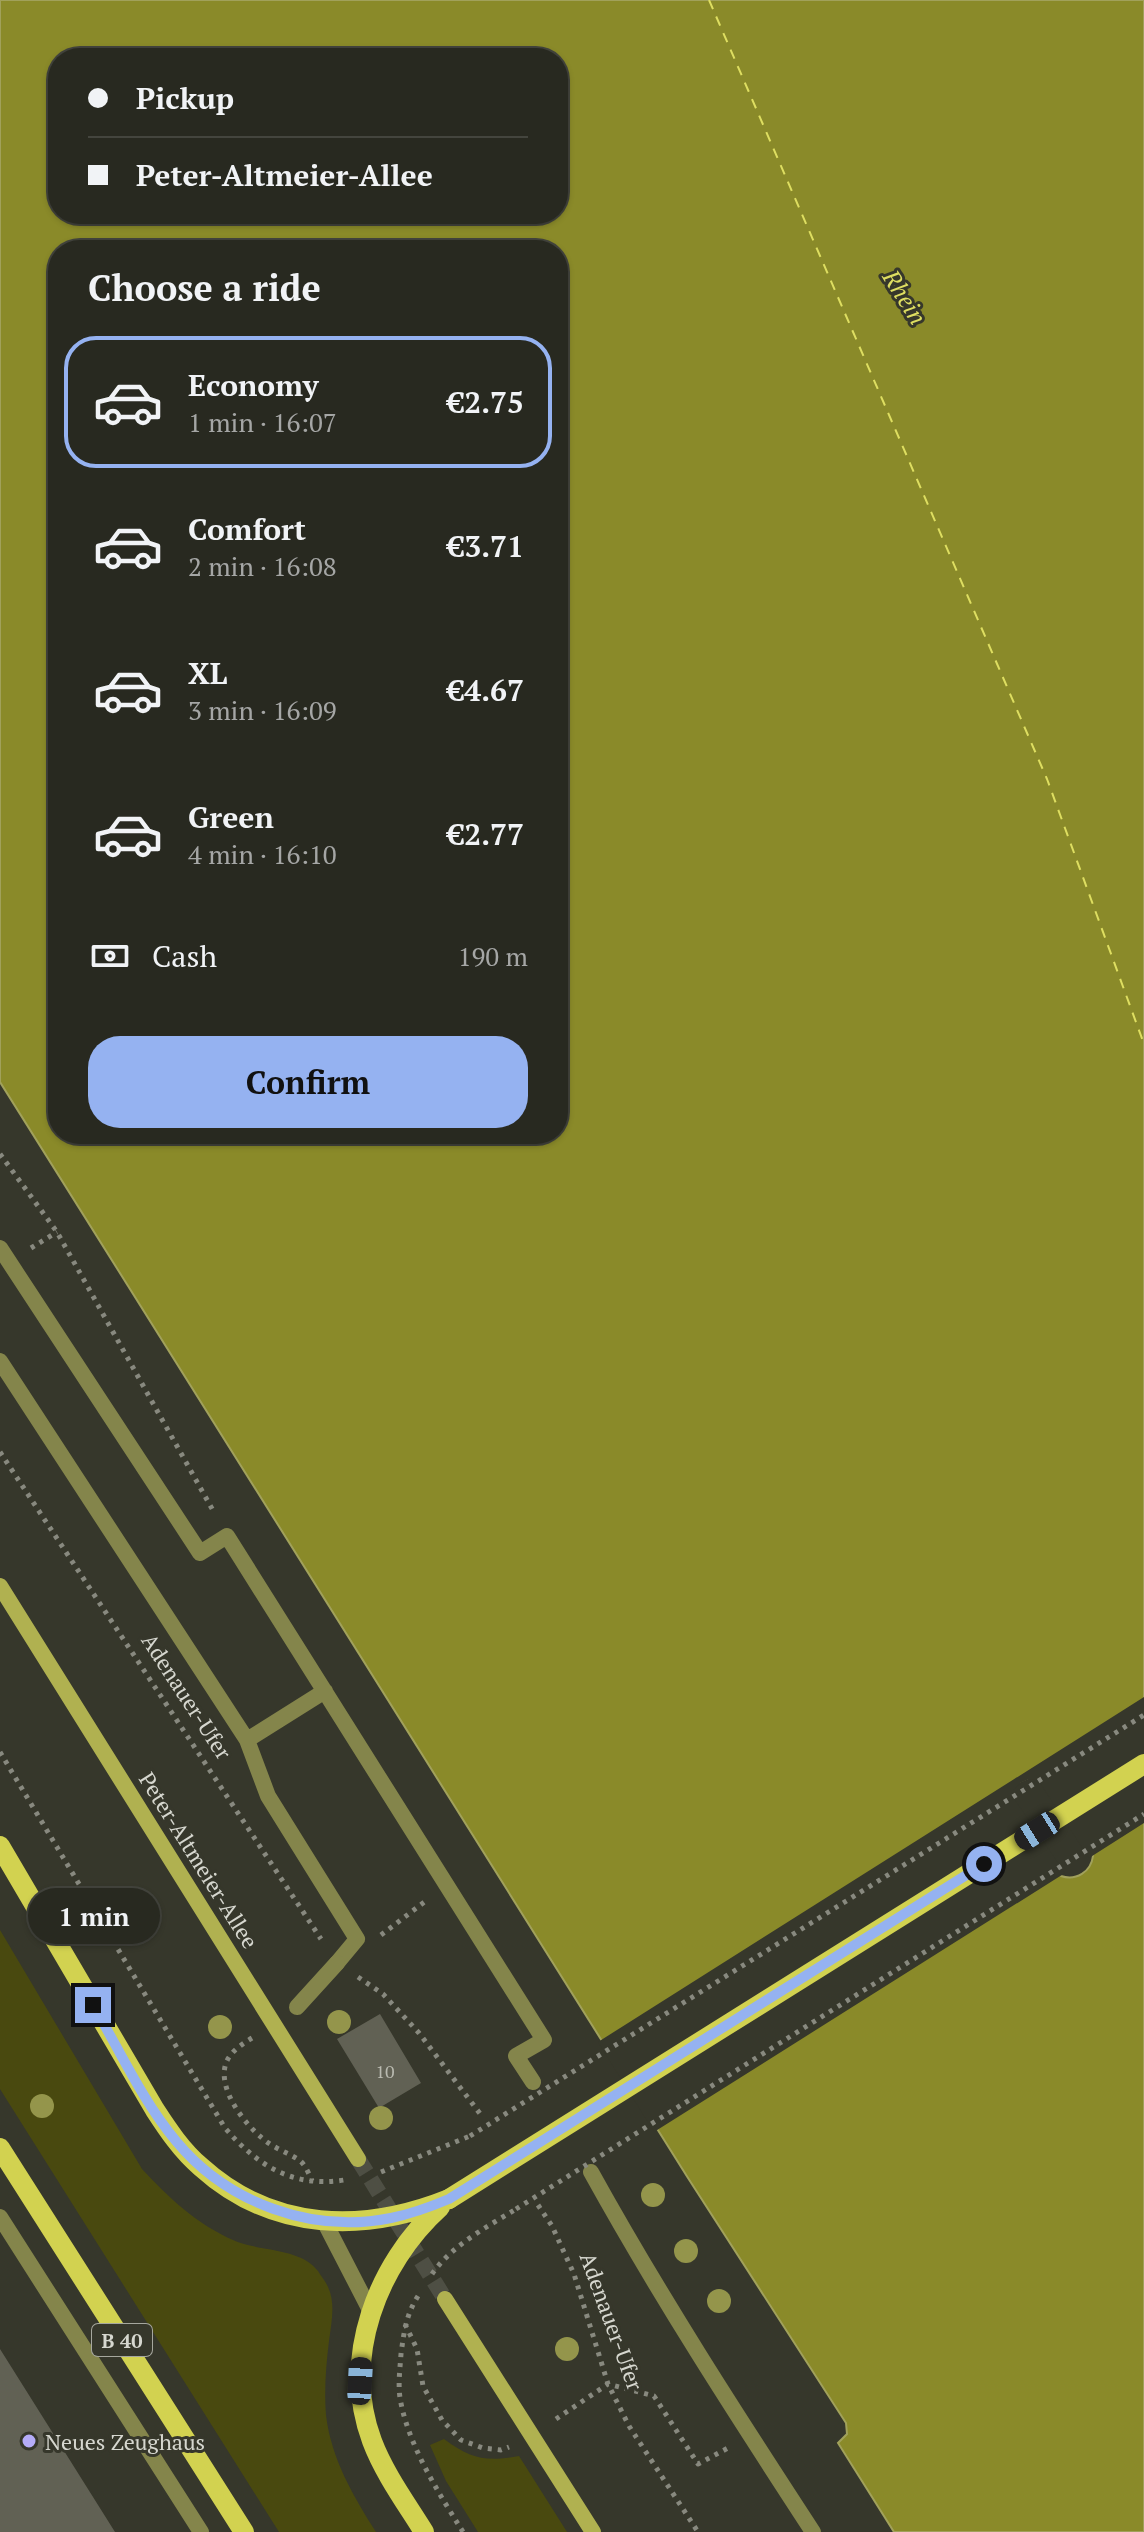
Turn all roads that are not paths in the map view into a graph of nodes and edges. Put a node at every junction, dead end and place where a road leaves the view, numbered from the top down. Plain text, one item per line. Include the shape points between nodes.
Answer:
1 (0, 1248) edge
2 (0, 1361) edge
3 (0, 1586) edge
4 (325, 1691) junction
5 (247, 1740) junction
6 (1144, 1764) edge
7 (0, 1846) edge
8 (297, 2007) dead end
9 (533, 2082) dead end
10 (0, 2148) edge
11 (358, 2159) tunnel mouth
12 (591, 2172) dead end
13 (449, 2199) junction
14 (0, 2217) edge
15 (324, 2221) junction
16 (445, 2299) tunnel mouth
17 (371, 2312) junction
18 (201, 2532) edge
19 (244, 2532) edge
20 (424, 2532) edge
21 (593, 2532) edge
22 (813, 2532) edge

1 - 4 street via 200,1553 227,1536
2 - 5 street
3 - 11 main road, Peter-Altmeier-Allee
4 - 5 street
4 - 9 street via 544,2040 516,2056
5 - 8 street via 268,1796 357,1939
6 - 13 main road, bridge
7 - 15 main road via 175,2140 228,2188 279,2211
10 - 19 main road, B 40
12 - 22 street
13 - 15 main road via 389,2219
13 - 17 main road via 406,2244
14 - 18 street
15 - 17 street
16 - 21 main road via 523,2439
17 - 20 main road via 361,2358 361,2405 372,2442

